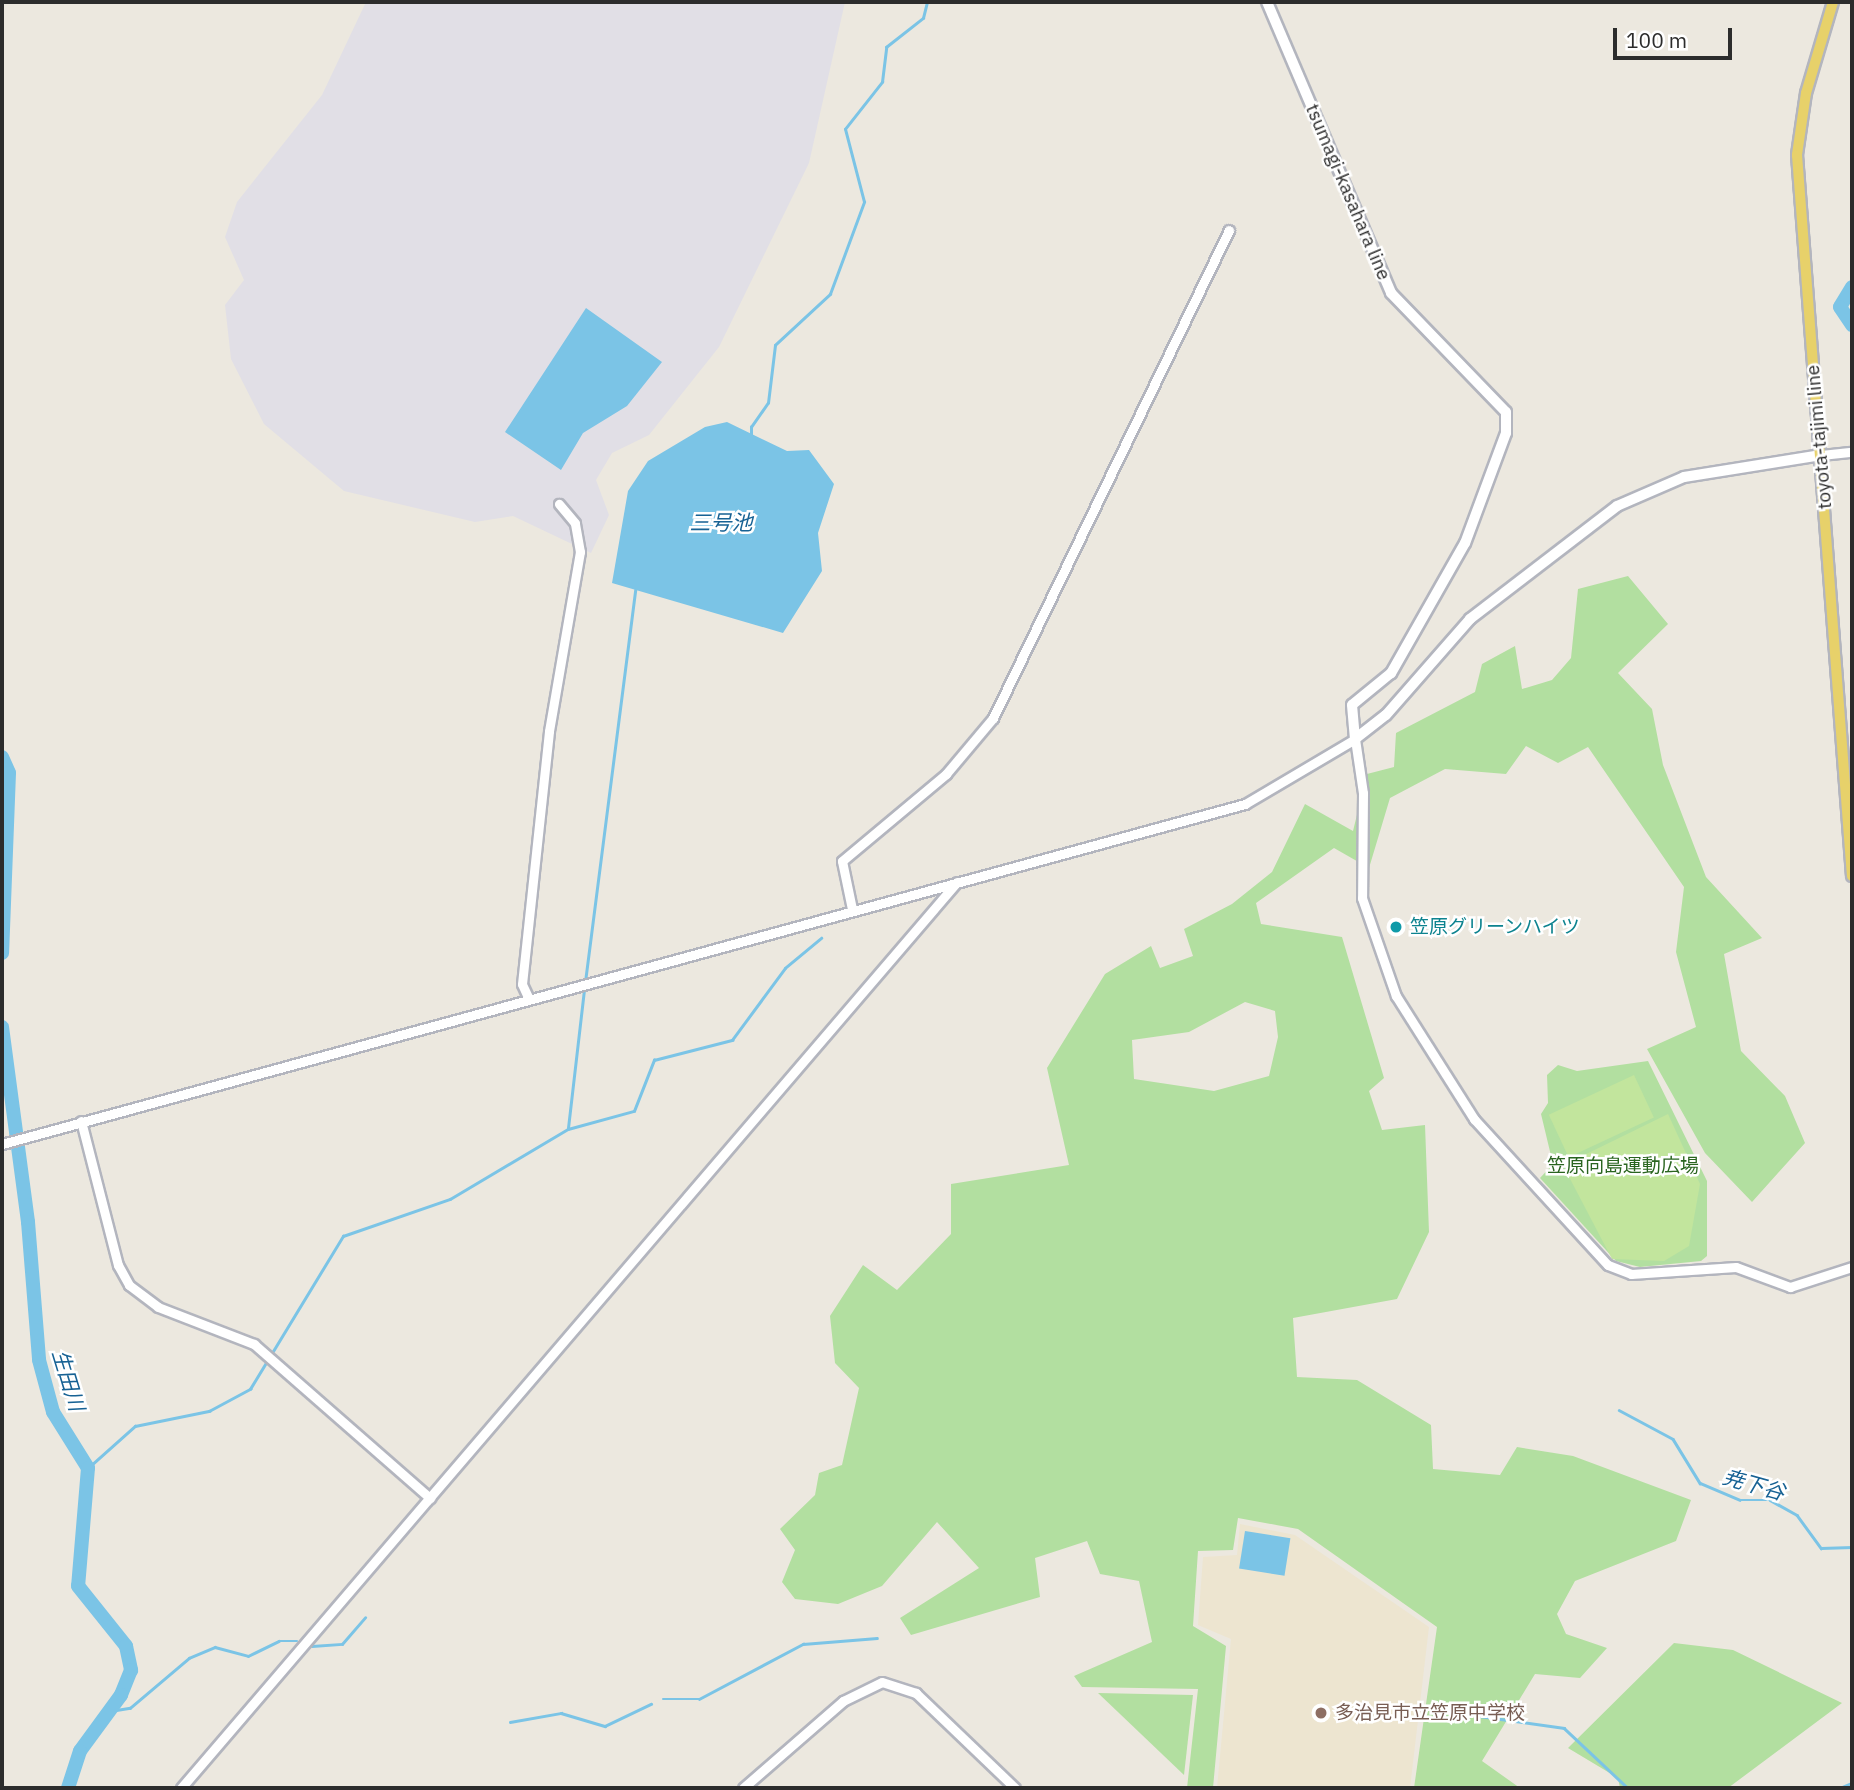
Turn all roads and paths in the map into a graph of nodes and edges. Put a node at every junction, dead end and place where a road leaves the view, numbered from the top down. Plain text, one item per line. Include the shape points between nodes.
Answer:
1 (1267, 2) edge
2 (1833, 2) edge
3 (1229, 230) dead end
4 (1852, 452) edge
5 (1821, 455) junction
6 (559, 504) dead end
7 (1355, 739) junction
8 (1852, 876) edge
9 (957, 882) junction
10 (852, 909) junction
11 (528, 997) junction
12 (81, 1121) junction
13 (6, 1142) edge
14 (1852, 1267) edge
15 (430, 1498) junction
16 (181, 1788) edge
17 (743, 1788) edge
18 (1015, 1788) edge

1 - 7 main road, tsumagi-kasahara line via 1391,293 1506,412 1506,433 1465,543 1391,673 1352,705
2 - 5 main road, toyota-tajimi line via 1806,93 1797,155
3 - 10 street via 993,718 946,774 842,861
4 - 5 street
5 - 7 main road via 1684,477 1617,506 1471,619 1386,715
5 - 8 main road, toyota-tajimi line
6 - 11 street via 575,523 580,552 549,731 523,984
7 - 9 street via 1245,804
7 - 14 street via 1363,793 1362,898 1396,996 1474,1119 1608,1265 1632,1274 1736,1266 1790,1287
9 - 10 street
9 - 15 street
10 - 11 street
11 - 12 street
12 - 13 street
12 - 15 street via 129,1285 158,1307 254,1344
15 - 16 street
17 - 18 street via 843,1700 882,1682 916,1693

